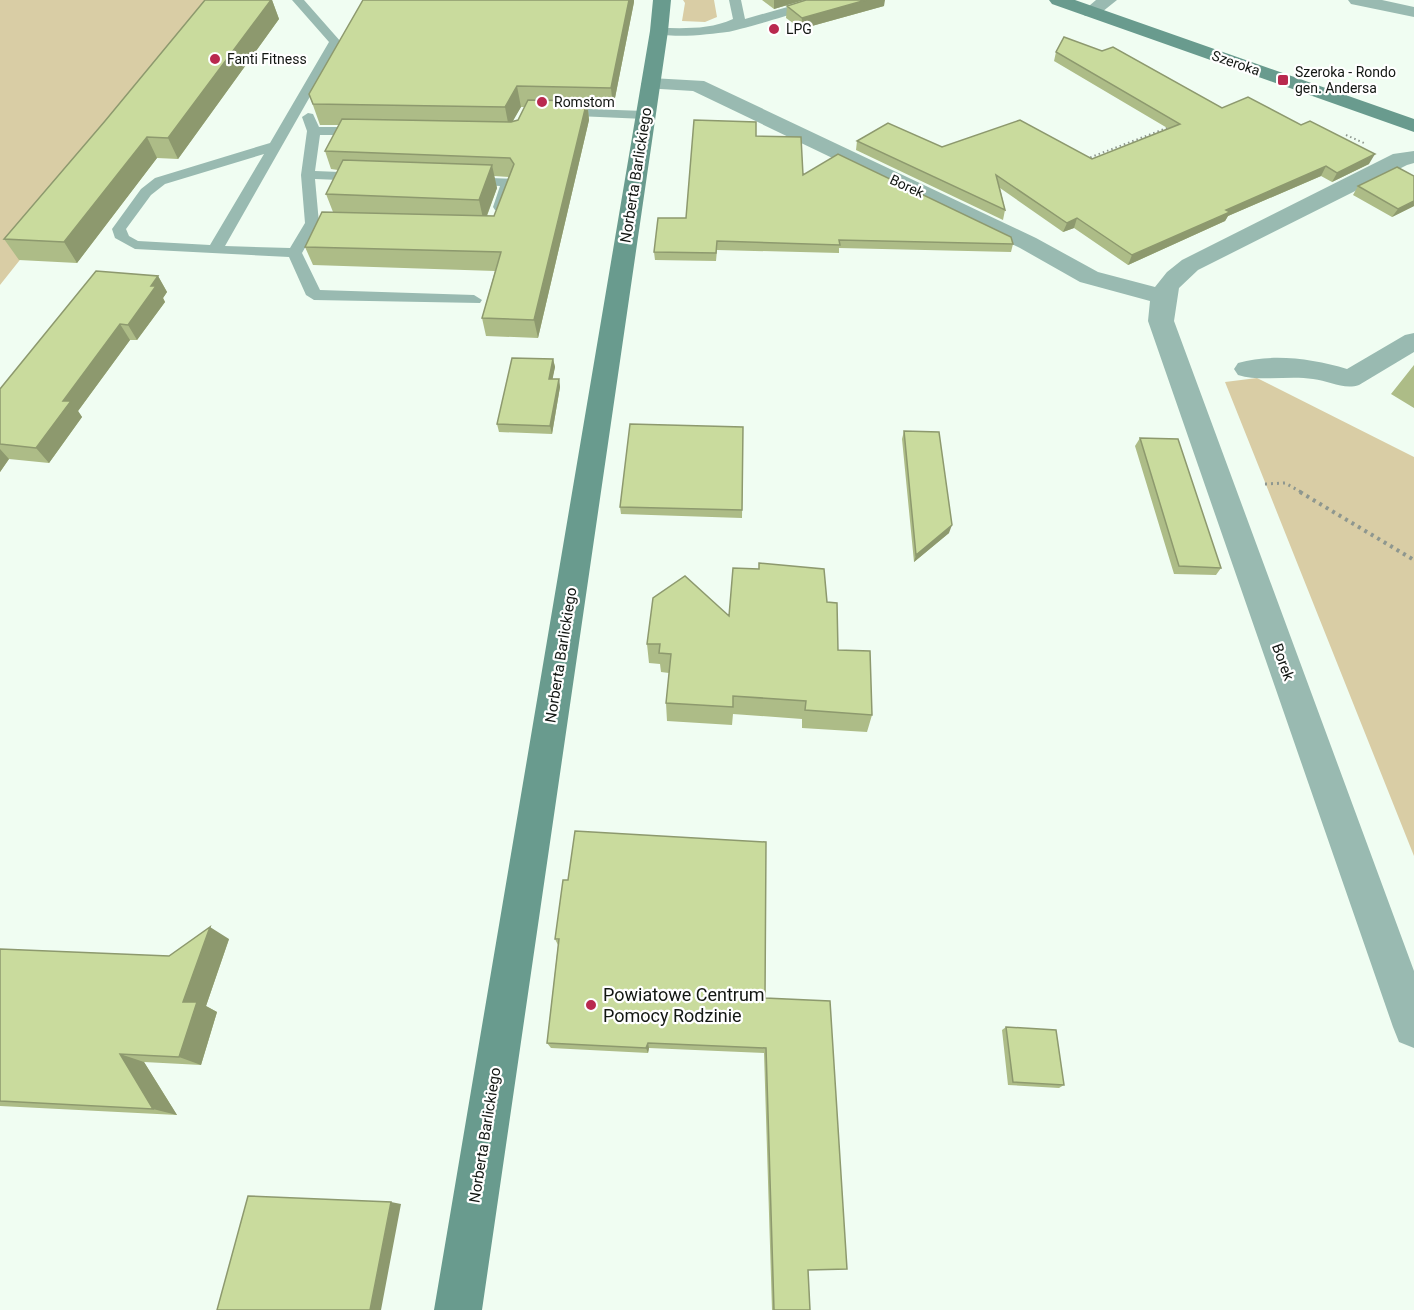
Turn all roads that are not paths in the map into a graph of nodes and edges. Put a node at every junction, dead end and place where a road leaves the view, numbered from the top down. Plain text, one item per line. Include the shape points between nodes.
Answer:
1 (298, 0) edge
2 (735, 0) edge
3 (824, 0) edge
4 (1058, 0) edge
5 (1108, 0) edge
6 (1357, 0) edge
7 (759, 7) dead end
8 (1091, 12) junction
9 (1414, 12) edge
10 (661, 15) edge
11 (739, 20) junction
12 (724, 29) junction
13 (302, 100) junction
14 (648, 100) junction
15 (549, 112) edge
16 (1414, 126) edge
17 (314, 130) junction
18 (384, 132) edge
19 (275, 146) junction
20 (1408, 158) edge
21 (308, 175) junction
22 (379, 178) edge
23 (449, 180) edge
24 (495, 220) edge
25 (214, 250) junction
26 (295, 254) junction
27 (1161, 296) junction
28 (474, 300) dead end
29 (1414, 341) edge
30 (1247, 369) dead end
31 (1414, 1027) edge
32 (458, 1310) edge

1 - 13 lane via 335,42
2 - 11 lane
3 - 12 lane
4 - 8 street, Szeroka
5 - 8 street
6 - 9 street
7 - 11 lane
8 - 16 street, Szeroka
10 - 12 lane via 697,32
10 - 14 street, Norberta Barlickiego
11 - 12 lane
13 - 17 lane
13 - 19 lane
14 - 15 lane
14 - 27 street, Borek via 697,85 1028,243 1089,277
14 - 32 street, Norberta Barlickiego
17 - 18 lane
17 - 21 lane
19 - 25 lane
19 - 25 lane via 160,181 146,192 119,229 122,238 135,245
20 - 27 street via 1190,265 1174,277
21 - 22 lane
21 - 26 lane via 317,224
23 - 24 lane via 508,182
25 - 26 lane
26 - 28 lane via 314,295
27 - 31 street, Borek via 1161,321 1170,351
29 - 30 street via 1350,379 1329,371 1292,366

